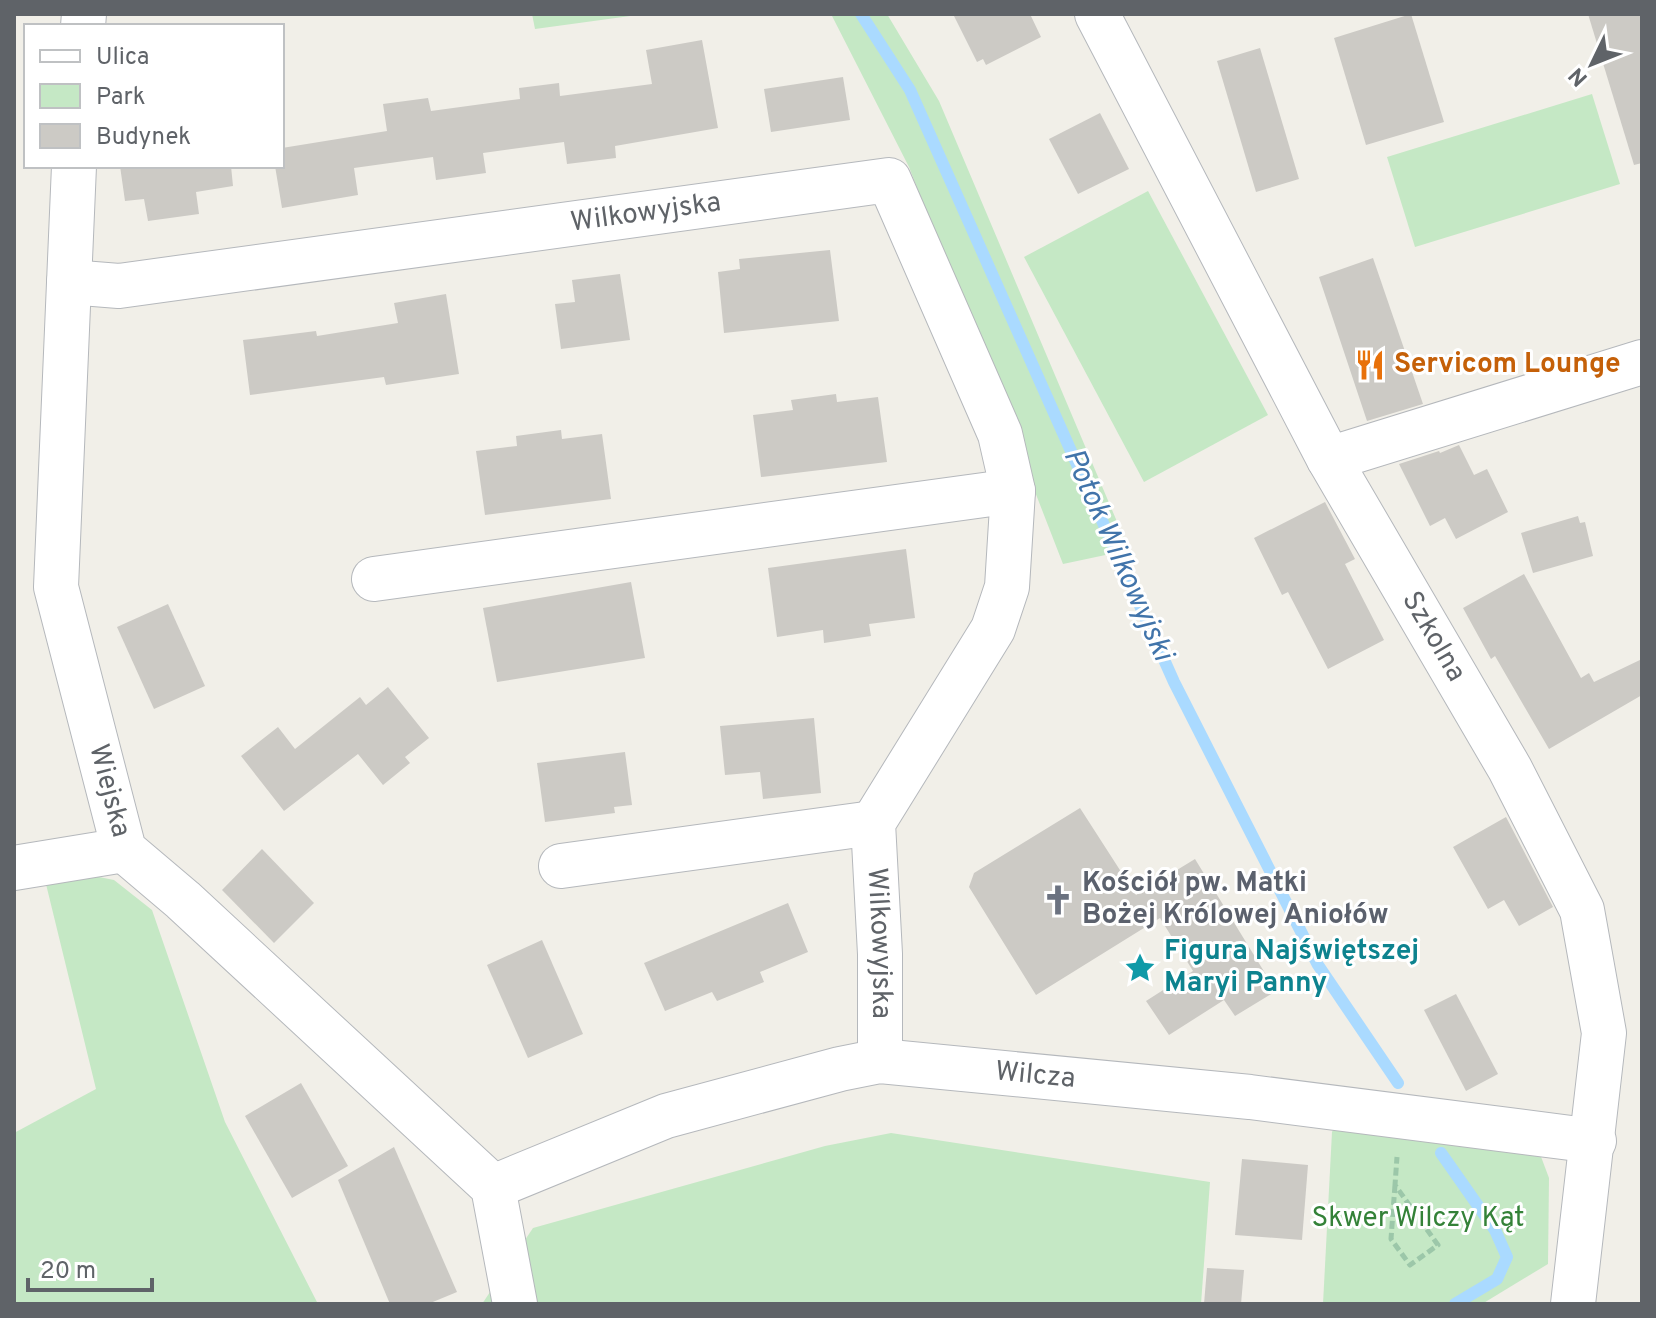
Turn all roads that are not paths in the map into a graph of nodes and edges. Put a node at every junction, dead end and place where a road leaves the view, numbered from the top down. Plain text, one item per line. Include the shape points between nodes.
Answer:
1 (1097, 14) edge
2 (74, 168) edge
3 (69, 282) junction
4 (1642, 362) edge
5 (1329, 459) junction
6 (1013, 491) junction
7 (374, 579) dead end
8 (873, 823) junction
9 (124, 850) junction
10 (561, 866) dead end
11 (14, 868) edge
12 (880, 1061) junction
13 (1594, 1141) junction
14 (493, 1187) junction
15 (515, 1304) edge
16 (1573, 1304) edge

1 - 5 street, Szkolna
2 - 3 street, Wiejska
3 - 6 street, Wilkowyjska via 119,286 889,180 1000,434
3 - 9 street, Wiejska via 56,587
4 - 5 street
5 - 13 street, Szkolna via 1510,769 1582,910 1604,1033
6 - 7 street
6 - 8 street, Wilkowyjska via 1007,587 993,629
8 - 10 street, Wilkowyjska
8 - 12 street, Wilkowyjska
9 - 11 street
9 - 14 street, Wiejska
12 - 13 street, Wilcza via 1250,1097
12 - 14 street, Wilcza via 666,1116
13 - 16 street, Szkolna
14 - 15 street

